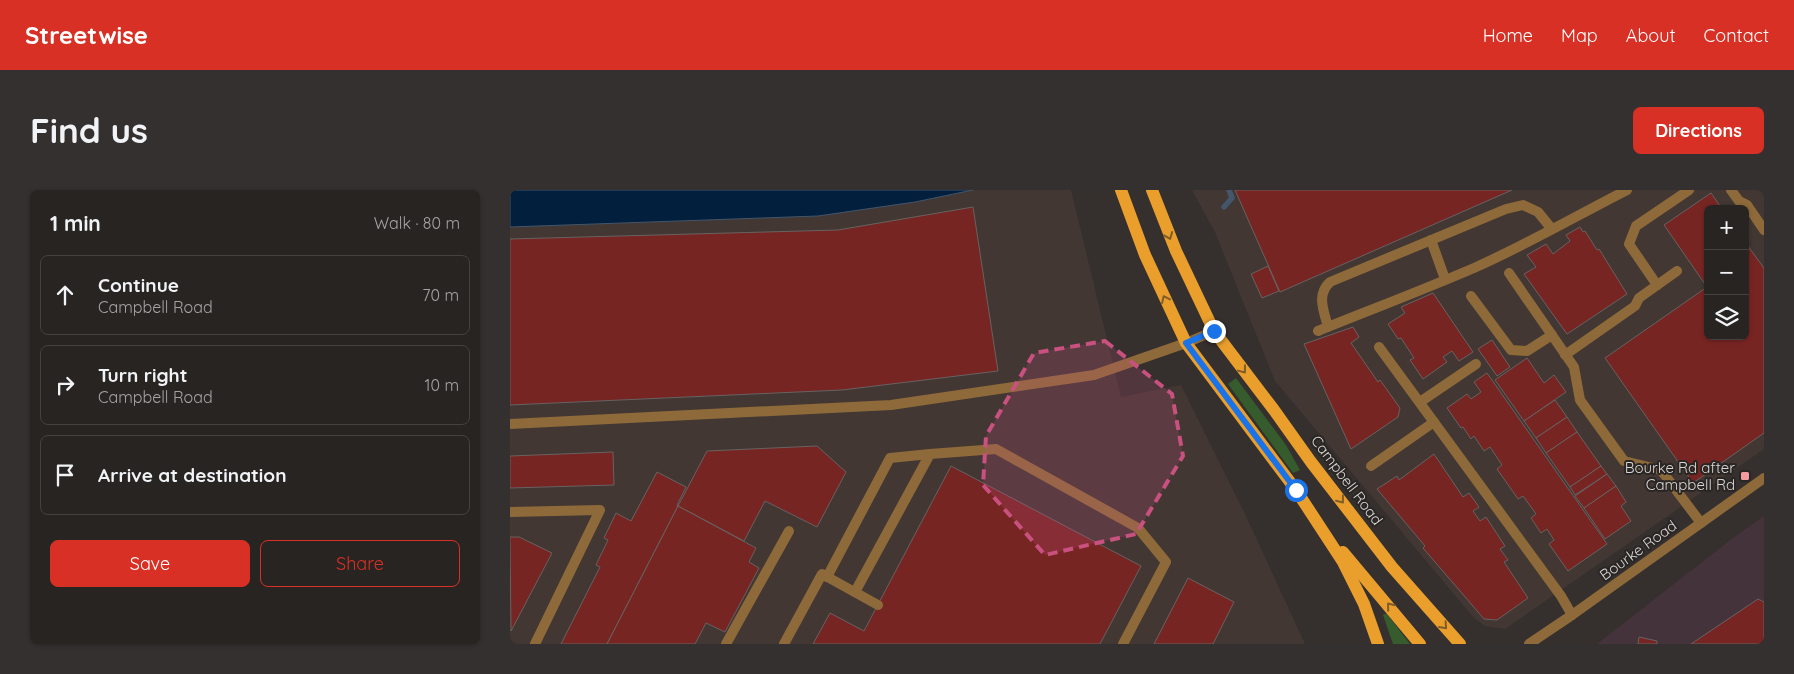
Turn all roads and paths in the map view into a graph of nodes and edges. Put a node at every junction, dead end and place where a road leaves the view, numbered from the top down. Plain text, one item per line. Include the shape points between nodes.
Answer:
1 (1121, 190) edge
2 (1152, 190) edge
3 (1626, 190) edge
4 (1690, 190) edge
5 (1731, 190) edge
6 (1551, 228) junction
7 (1764, 230) edge
8 (1431, 240) junction
9 (1677, 271) dead end
10 (1509, 273) dead end
11 (1445, 279) junction
12 (1657, 285) junction
13 (1472, 296) dead end
14 (1214, 331) junction
15 (1552, 335) junction
16 (1186, 343) junction
17 (1380, 347) dead end
18 (1566, 355) junction
19 (1476, 364) dead end
20 (1420, 402) junction
21 (1434, 422) junction
22 (510, 424) edge
23 (930, 454) junction
24 (1371, 466) dead end
25 (1764, 478) edge
26 (510, 512) edge
27 (1701, 523) junction
28 (1318, 524) junction
29 (789, 531) dead end
30 (827, 577) junction
31 (854, 592) junction
32 (878, 605) dead end
33 (1572, 615) junction
34 (534, 644) edge
35 (726, 644) edge
36 (784, 644) edge
37 (1123, 644) edge
38 (1378, 644) edge
39 (1420, 644) edge
40 (1460, 644) edge
41 (1529, 644) edge

16 -> 1 main road via 1145,254
2 -> 14 main road, Campbell Road via 1176,251
3 - 6 street
4 - 12 street via 1636,226 1629,244
5 - 7 street via 1739,201 1747,205
6 - 8 street via 1538,212 1524,205 1506,209
6 - 11 street via 1527,243
8 - 11 street
8 - 11 street via 1325,286 1321,298 1323,329
9 - 12 street
10 - 15 street
12 - 18 street via 1639,298 1635,306
13 - 15 street via 1511,350 1527,351
14 - 16 street
14 -> 40 main road, Campbell Road via 1392,567
15 - 18 street
16 - 22 street via 1094,374 891,405
16 - 28 main road
17 - 20 street
18 - 27 street via 1574,367 1580,400 1624,461 1661,470
19 - 20 street
20 - 21 street
21 - 24 street
21 - 33 street
23 - 30 street via 890,458
23 - 31 street
23 - 37 street via 996,449 1138,528 1166,562
25 - 27 street, Bourke Road
26 - 34 street via 600,510
27 - 33 street, Bourke Road
28 - 38 main road via 1364,604
39 -> 28 main road
29 - 35 street
30 - 31 street
30 - 36 street via 822,574
31 - 32 street
33 - 41 street, Bourke Road

